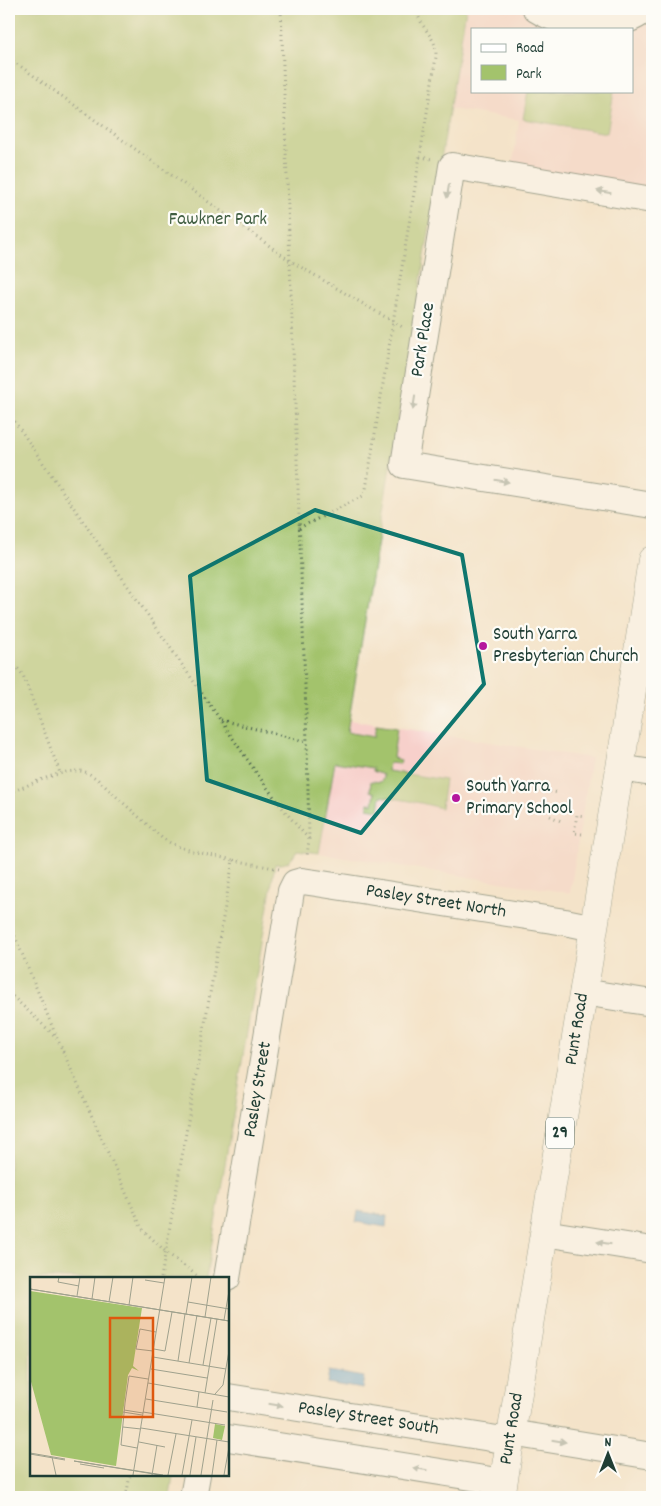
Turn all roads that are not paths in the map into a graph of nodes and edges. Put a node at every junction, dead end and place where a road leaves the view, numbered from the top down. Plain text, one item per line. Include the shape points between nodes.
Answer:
1 (536, 9) edge
2 (646, 9) edge
3 (652, 200) edge
4 (652, 505) edge
5 (651, 578) edge
6 (620, 768) junction
7 (652, 773) edge
8 (290, 899) joint
9 (594, 928) junction
10 (583, 992) junction
11 (652, 1003) edge
12 (544, 1233) junction
13 (652, 1250) edge
14 (227, 1277) edge
15 (229, 1397) edge
16 (457, 1433) junction
17 (511, 1437) junction
18 (229, 1438) edge
19 (652, 1456) edge
20 (451, 1474) junction
21 (197, 1476) edge
22 (502, 1490) edge
23 (193, 1497) edge

1 - 2 street via 566,21 603,24 621,22
3 -> 4 street, Park Place via 452,166 404,465
5 - 6 highway, Punt Road / 29
6 - 7 street
6 - 9 highway, Punt Road / 29
8 - 9 street, Pasley Street North via 295,883 302,881
8 - 14 street, Pasley Street
9 - 10 highway, Punt Road / 29
10 - 11 street
10 - 12 highway, Punt Road / 29
13 -> 12 street
12 - 17 highway, Punt Road / 29
15 -> 16 street, Pasley Street South
16 - 17 street, Pasley Street South
16 - 20 street
17 -> 19 street, Pasley Street South
17 - 22 highway, Punt Road / 29
20 -> 18 street
20 - 22 street
21 - 23 street

